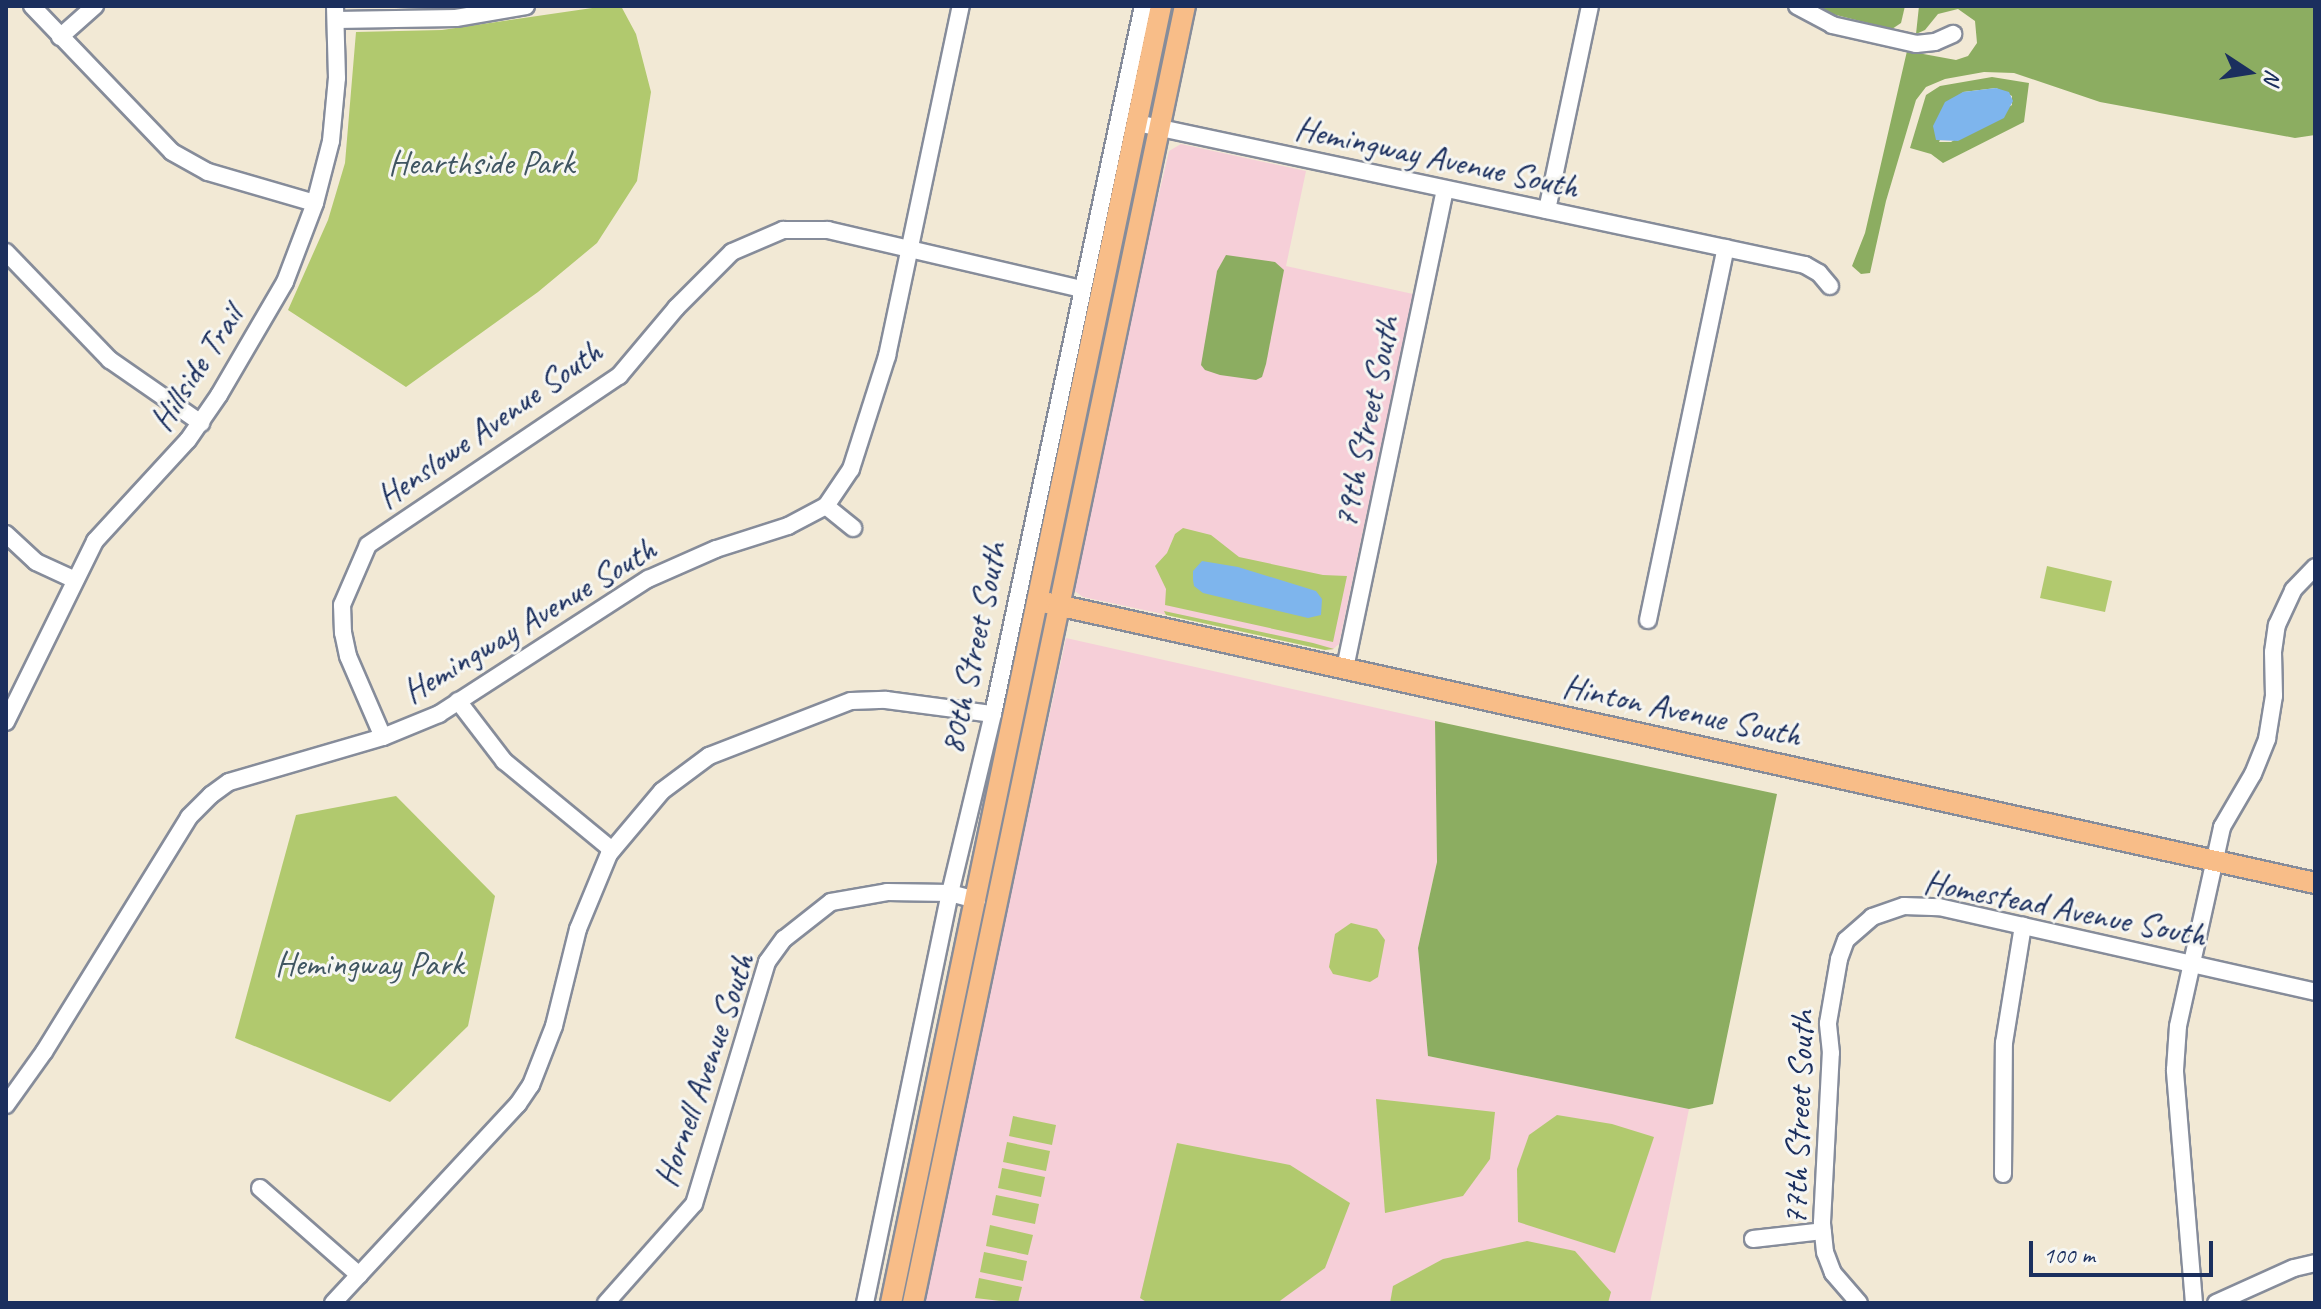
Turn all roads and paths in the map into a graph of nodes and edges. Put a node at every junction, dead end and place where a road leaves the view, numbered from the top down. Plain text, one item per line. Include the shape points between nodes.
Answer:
1 (32, 6) edge
2 (95, 6) edge
3 (526, 6) edge
4 (961, 6) edge
5 (1143, 6) edge
6 (1161, 6) edge
7 (1185, 6) edge
8 (1590, 6) edge
9 (1797, 6) edge
10 (335, 13) edge
11 (1953, 34) dead end
12 (60, 37) junction
13 (1137, 123) junction
14 (1160, 128) junction
15 (1445, 189) junction
16 (315, 203) junction
17 (1547, 210) junction
18 (1726, 248) junction
19 (910, 249) junction
20 (6, 252) edge
21 (1830, 286) dead end
22 (1081, 289) junction
23 (201, 423) junction
24 (826, 506) junction
25 (853, 528) dead end
26 (6, 534) edge
27 (2315, 567) edge
28 (73, 579) junction
29 (1036, 600) junction
30 (1059, 605) junction
31 (1648, 620) dead end
32 (1345, 668) junction
33 (458, 701) junction
34 (993, 714) junction
35 (6, 722) edge
36 (383, 737) junction
37 (612, 850) junction
38 (2214, 860) junction
39 (2315, 883) edge
40 (950, 893) junction
41 (977, 900) junction
42 (2023, 926) junction
43 (2191, 963) junction
44 (1836, 972) joint
45 (2315, 992) edge
46 (6, 1105) edge
47 (2003, 1174) dead end
48 (260, 1188) dead end
49 (1823, 1231) junction
50 (1753, 1239) dead end
51 (2315, 1263) edge
52 (359, 1275) junction
53 (333, 1303) edge
54 (606, 1303) edge
55 (865, 1303) edge
56 (891, 1303) edge
57 (913, 1303) edge
58 (1859, 1303) edge
59 (2194, 1303) edge
60 (2216, 1303) edge

1 - 12 street
2 - 12 street
3 - 10 street via 456,18
4 - 19 street, Hemingway Avenue South
5 - 22 street, 80th Street South
6 - 13 main road, 80th Street South
7 - 14 main road
8 - 17 street
9 - 11 street via 1832,25 1916,44
10 - 16 street, Hillside Trail via 337,78 331,141
12 - 16 street via 172,152 208,172
13 - 14 street, Hemingway Avenue South
13 - 29 main road, 80th Street South
14 - 15 street, Hemingway Avenue South
14 - 30 main road
15 - 17 street, Hemingway Avenue South
15 - 32 street, 79th Street South
16 - 23 street, Hillside Trail via 285,282
17 - 18 street, Hemingway Avenue South
18 - 21 street, Hemingway Avenue South via 1807,266
18 - 31 street
19 - 22 street, Henslowe Avenue South
19 - 24 street, Hemingway Avenue South via 864,433 851,469
19 - 36 street, Henslowe Avenue South via 809,229 783,230 732,252 619,376 368,545 342,605 343,633
20 - 23 street via 110,360
22 - 34 street, 80th Street South
23 - 28 street, Hillside Trail via 154,481 104,528
24 - 25 street
24 - 33 street, Hemingway Avenue South via 788,526 648,579
26 - 28 street via 36,562
27 - 38 street via 2293,590 2279,619 2267,739 2253,774 2225,817
28 - 35 street, Hillside Trail
29 - 30 main road, Hinton Avenue South
29 - 41 main road, 80th Street South
30 - 32 main road, Hinton Avenue South
30 - 57 main road
32 - 38 main road, Hinton Avenue South
33 - 36 street, Hemingway Avenue South
33 - 37 street via 504,761
34 - 37 street via 886,700 851,701 811,714 709,756 662,791
34 - 40 street, 80th Street South
36 - 46 street, Hemingway Avenue South via 229,782 200,806
37 - 52 street via 578,929 554,1026 531,1085
38 - 39 main road, Hinton Avenue South
38 - 43 street
40 - 41 street, Hornell Avenue South
40 - 54 street, Hornell Avenue South via 887,892 831,902 784,939 767,962 694,1204
40 - 55 street, 80th Street South
41 - 56 main road, 80th Street South
42 - 43 street, Homestead Avenue South
42 - 44 street, Homestead Avenue South via 1939,907 1888,909 1846,940
42 - 47 street via 2004,1043
43 - 45 street, Homestead Avenue South
43 - 59 street via 2175,1070
44 - 49 street, 77th Street South via 1828,1023
48 - 52 street
49 - 50 street
49 - 58 street, 77th Street South via 1833,1273
51 - 60 street
52 - 53 street

